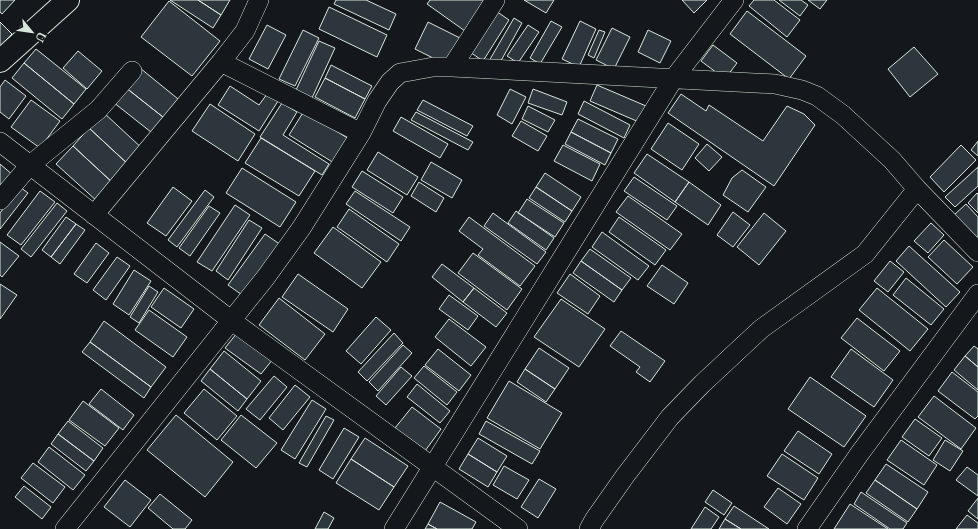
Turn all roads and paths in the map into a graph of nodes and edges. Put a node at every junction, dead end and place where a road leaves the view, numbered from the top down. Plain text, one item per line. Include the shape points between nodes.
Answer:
1 (68, 0) edge
2 (259, 0) edge
3 (494, 0) edge
4 (734, 0) edge
5 (0, 61) edge
6 (221, 62) junction
7 (452, 66) junction
8 (132, 72) dead end
9 (674, 78) junction
10 (361, 133) junction
11 (0, 142) edge
12 (30, 165) junction
13 (917, 189) junction
14 (0, 200) edge
15 (94, 215) junction
16 (978, 252) edge
17 (978, 294) edge
18 (232, 321) junction
19 (433, 468) junction
20 (65, 529) edge
21 (394, 529) edge
22 (518, 529) edge
23 (589, 529) edge
24 (807, 529) edge

1 - 5 main road
2 - 6 street via 245,30
3 - 7 street
4 - 9 street
6 - 10 street
6 - 15 street
7 - 9 street
7 - 10 street via 433,66 400,72 390,82
8 - 12 street via 98,110
9 - 13 street via 775,84 817,96 843,115 892,160
9 - 19 street
10 - 18 street via 302,227
11 - 12 street
12 - 14 street
12 - 15 street
13 - 16 street
13 - 23 street via 865,254 761,329 670,417
15 - 18 street
17 - 24 street
18 - 19 street
18 - 20 street
19 - 21 street
19 - 22 street

